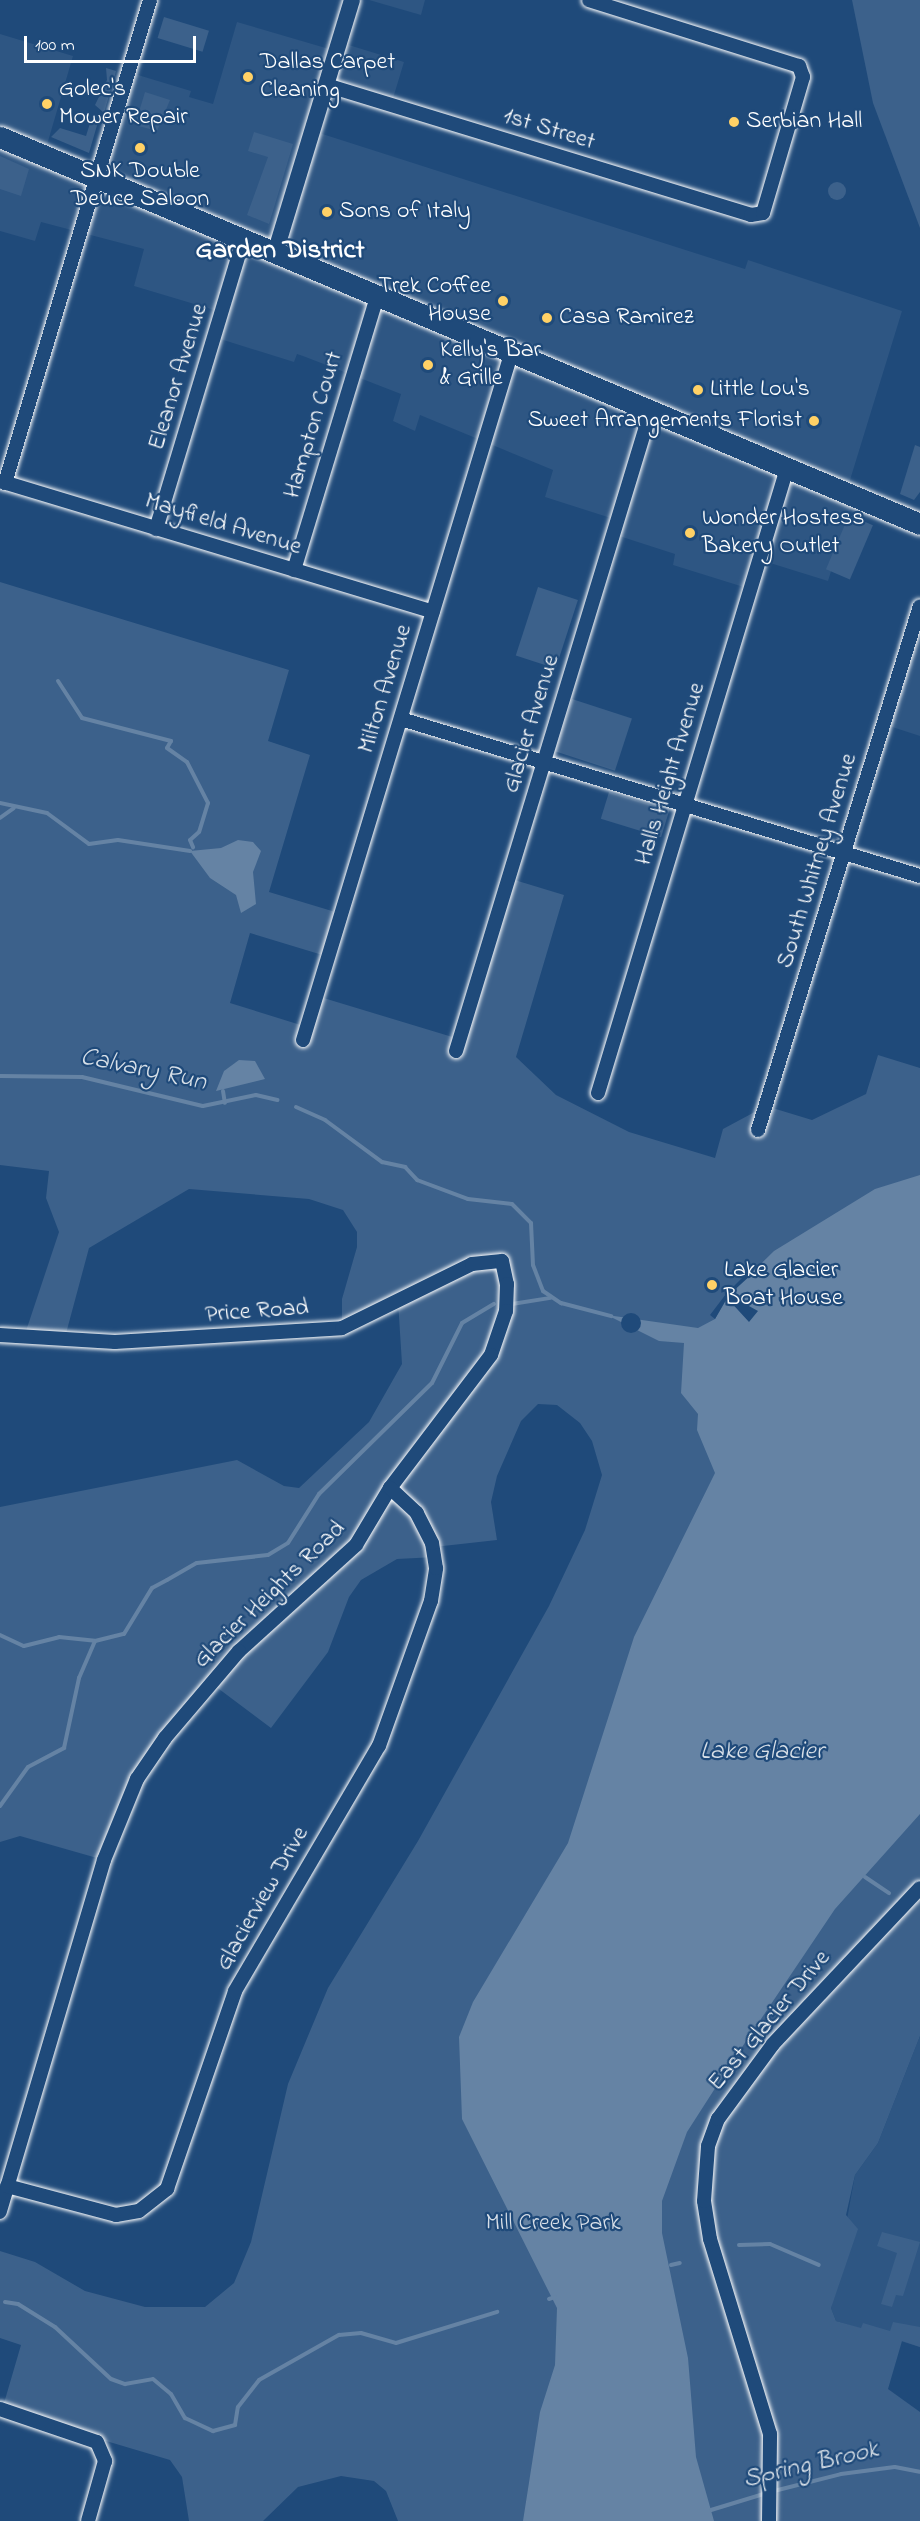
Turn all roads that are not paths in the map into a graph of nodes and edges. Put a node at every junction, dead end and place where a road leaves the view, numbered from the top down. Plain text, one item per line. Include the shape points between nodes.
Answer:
1 (150, 0) edge
2 (352, 0) edge
3 (589, 0) edge
4 (326, 85) junction
5 (0, 137) edge
6 (97, 177) junction
7 (244, 237) junction
8 (276, 250) junction
9 (378, 293) junction
10 (512, 351) junction
11 (651, 411) junction
12 (787, 468) junction
13 (2, 482) edge
14 (920, 524) edge
15 (156, 529) junction
16 (294, 570) junction
17 (920, 606) edge
18 (433, 612) junction
19 (401, 719) junction
20 (544, 762) junction
21 (685, 805) junction
22 (844, 853) junction
23 (920, 876) edge
24 (303, 1040) dead end
25 (456, 1051) dead end
26 (598, 1094) dead end
27 (758, 1130) dead end
28 (502, 1261) joint
29 (0, 1335) edge
30 (390, 1488) junction
31 (920, 1888) edge
32 (8, 2186) junction
33 (0, 2212) edge
34 (0, 2409) edge
35 (88, 2521) edge
36 (768, 2521) edge

1 - 6 street
2 - 4 street
3 - 4 street, 1st Street via 791,62 802,69 759,215
4 - 8 street
5 - 6 main road
6 - 7 main road
6 - 13 street
7 - 8 main road
7 - 15 street, Eleanor Avenue
8 - 9 main road
9 - 10 main road
9 - 16 street, Hampton Court
10 - 11 main road
10 - 18 street, Milton Avenue
11 - 12 main road
11 - 20 street, Glacier Avenue
12 - 14 main road
12 - 21 street, Halls Height Avenue
13 - 15 street, Mayfield Avenue
15 - 16 street, Mayfield Avenue
16 - 18 street, Mayfield Avenue
17 - 22 street, South Whitney Avenue
18 - 19 street, Milton Avenue
19 - 20 street
19 - 24 street, Milton Avenue
20 - 21 street
20 - 25 street, Glacier Avenue
21 - 22 street
21 - 26 street, Halls Height Avenue
22 - 23 street
22 - 27 street, South Whitney Avenue
28 - 29 street, Price Road via 451,1270 366,1320 342,1328 115,1342
28 - 30 street, Glacier Heights Road via 506,1311 490,1355
30 - 32 street, Glacier Heights Road via 340,1564 239,1651 165,1738 137,1779 104,1860
30 - 32 street, Glacierview Drive via 417,1513 432,1543 436,1568 431,1600 379,1746 235,1991 167,2189 140,2211 116,2215
31 - 36 street, East Glacier Drive via 773,2044 718,2119 708,2146 710,2239 730,2317 766,2411 771,2449
32 - 33 street, Glacier Heights Road
34 - 35 street via 97,2442 105,2461

